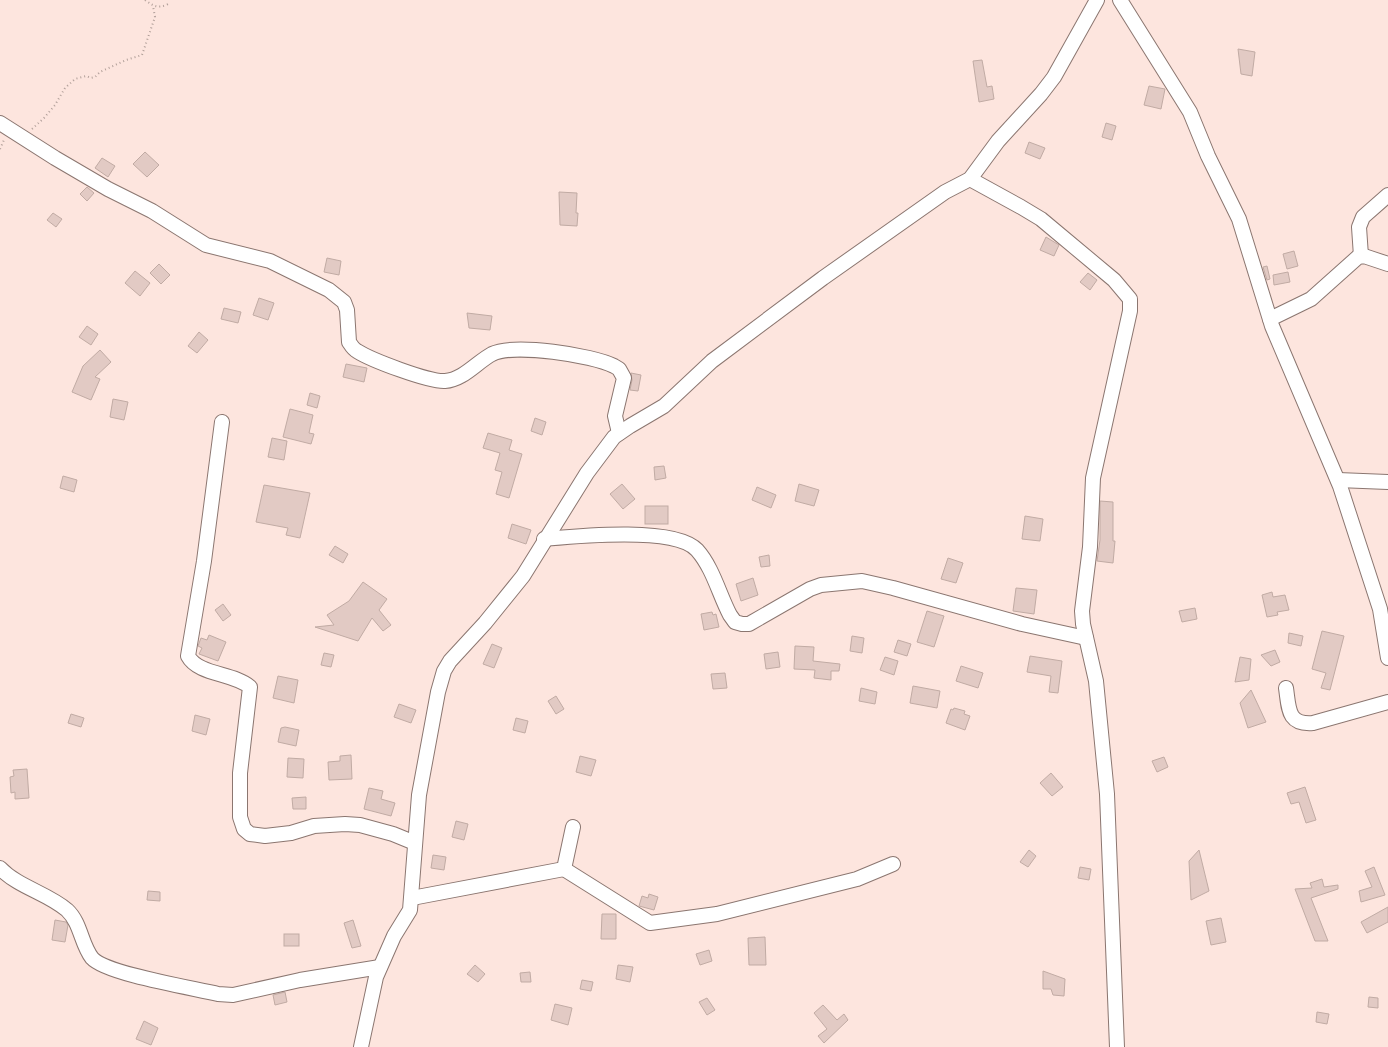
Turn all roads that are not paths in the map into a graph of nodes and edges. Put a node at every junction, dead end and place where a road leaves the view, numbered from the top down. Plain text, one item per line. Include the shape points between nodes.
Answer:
1 (1097, 0) edge
2 (1120, 0) edge
3 (0, 123) edge
4 (970, 179) junction
5 (1388, 195) edge
6 (1361, 256) junction
7 (1388, 264) edge
8 (1270, 319) junction
9 (222, 422) dead end
10 (619, 433) junction
11 (1338, 480) junction
12 (1388, 482) edge
13 (544, 538) junction
14 (1086, 638) junction
15 (1388, 658) edge
16 (1286, 688) dead end
17 (1388, 702) edge
18 (574, 827) dead end
19 (415, 843) junction
20 (893, 864) dead end
21 (0, 868) edge
22 (564, 868) junction
23 (412, 898) junction
24 (380, 967) junction
25 (361, 1047) edge
26 (1117, 1047) edge

1 - 4 street via 1054,77 998,141
2 - 8 street via 1190,112 1238,219
3 - 10 street via 108,190 152,211 206,245 270,261 329,290 344,302 348,310 349,342 356,351 421,377 441,381 458,378 498,352 518,348 573,356 614,366 624,378 614,416
4 - 10 street via 945,192 823,278 718,356 664,406
4 - 14 street via 1041,219 1114,280 1130,299 1130,311 1092,478 1089,554 1082,611
5 - 6 street via 1363,217 1359,227
6 - 7 street
6 - 8 street via 1311,299
8 - 11 street
9 - 19 street via 204,561 188,656 191,662 198,666 250,687 240,773 240,817 244,829 250,834 265,836 291,833 314,826 360,825
10 - 13 street via 598,457
11 - 12 street
11 - 15 street via 1380,609
13 - 14 street via 599,535 655,536 690,543 705,560 730,615 742,624 758,620 821,585 862,581 1022,624
13 - 19 street via 534,558 510,592 450,661 444,672 419,795
14 - 26 street via 1096,681 1109,812
16 - 17 street via 1290,714 1304,724
18 - 22 street
19 - 23 street
20 - 22 street via 857,879 717,914 650,923
21 - 24 street via 72,915 93,959 107,968 126,973 218,994 233,995 300,980
22 - 23 street
23 - 24 street via 410,910 394,936
24 - 25 street via 371,993

